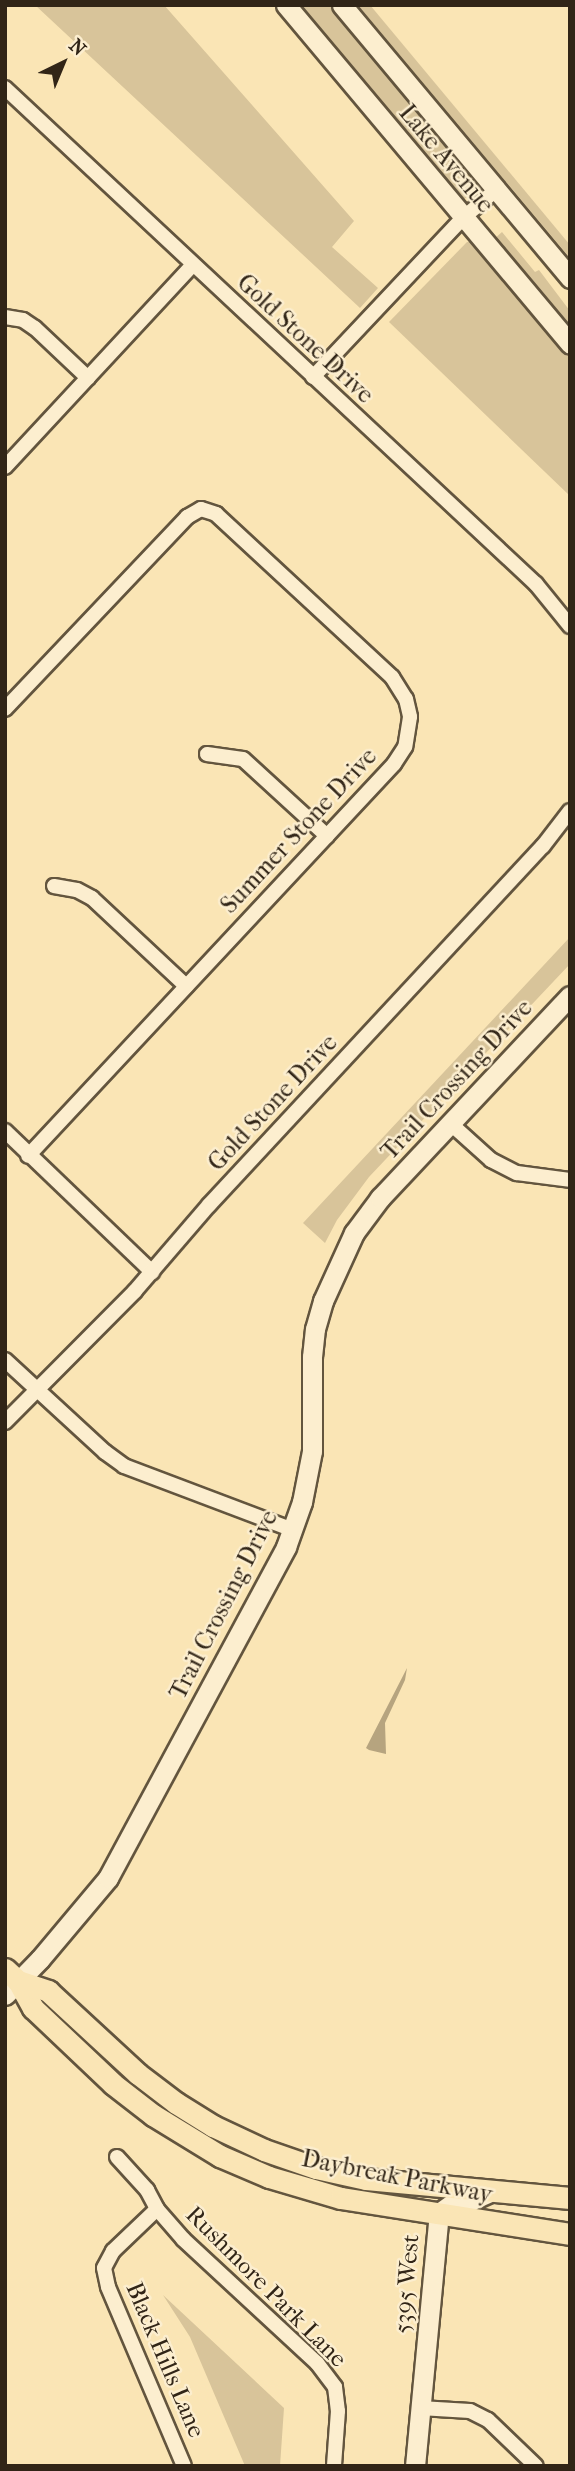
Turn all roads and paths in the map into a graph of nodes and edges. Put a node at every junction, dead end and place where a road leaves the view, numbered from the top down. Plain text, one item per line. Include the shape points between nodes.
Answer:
1 (286, 5) edge
2 (342, 5) edge
3 (5, 88) edge
4 (496, 190) junction
5 (463, 218) junction
6 (193, 265) junction
7 (570, 278) edge
8 (5, 317) edge
9 (570, 344) edge
10 (313, 377) junction
11 (88, 378) junction
12 (5, 467) edge
13 (570, 626) edge
14 (5, 709) edge
15 (207, 754) dead end
16 (570, 811) edge
17 (327, 836) junction
18 (54, 886) dead end
19 (186, 986) junction
20 (570, 996) edge
21 (451, 1124) junction
22 (5, 1131) edge
23 (28, 1156) junction
24 (570, 1180) edge
25 (152, 1272) junction
26 (5, 1360) edge
27 (37, 1390) junction
28 (5, 1422) edge
29 (293, 1530) junction
30 (10, 1981) edge
31 (117, 2157) dead end
32 (445, 2187) junction
33 (492, 2191) junction
34 (341, 2198) junction
35 (570, 2198) edge
36 (156, 2209) junction
37 (439, 2213) junction
38 (570, 2234) edge
39 (420, 2408) junction
40 (184, 2466) edge
41 (334, 2466) edge
42 (415, 2466) edge
43 (536, 2466) edge

1 - 5 street, Lake Avenue
2 - 4 street, Lake Avenue
3 - 6 street, Gold Stone Drive
4 - 5 street
4 - 7 street, Lake Avenue
5 - 9 street, Lake Avenue
5 - 10 street
6 - 10 street, Gold Stone Drive
6 - 11 street
8 - 11 street via 29,324
10 - 13 street, Gold Stone Drive via 536,584
11 - 12 street
14 - 17 street, Summer Stone Drive via 187,517 201,509 216,514 392,677 406,699 410,727 400,755
15 - 17 street via 243,759
16 - 25 street, Gold Stone Drive via 543,846
17 - 19 street, Summer Stone Drive
18 - 19 street via 87,894
19 - 23 street, Summer Stone Drive
20 - 21 street, Trail Crossing Drive
21 - 24 street via 491,1160 517,1173
21 - 29 street, Trail Crossing Drive via 380,1198 354,1233 323,1301 312,1357 312,1451
22 - 23 street
23 - 25 street
25 - 27 street, Gold Stone Drive
26 - 27 street
27 - 28 street, Gold Stone Drive
27 - 29 street via 124,1466
29 - 30 street, Trail Crossing Drive via 108,1878 64,1932
30 - 32 main road, Daybreak Parkway via 48,1991 157,2090 243,2141 338,2174
30 - 34 main road, Daybreak Parkway via 104,2076 153,2115 244,2167
31 - 36 street, Rushmore Park Lane via 147,2190
32 - 33 main road, Daybreak Parkway
32 - 34 main road via 427,2198 356,2191
33 - 35 main road, Daybreak Parkway
33 - 37 street via 472,2200 457,2200
34 - 37 main road, Daybreak Parkway
36 - 40 street, Black Hills Lane via 113,2251 104,2268
36 - 41 street, Rushmore Park Lane via 317,2363 335,2387
37 - 38 main road, Daybreak Parkway
37 - 39 street, 5395 West
39 - 42 street, 5395 West
39 - 43 street via 470,2411 488,2420

